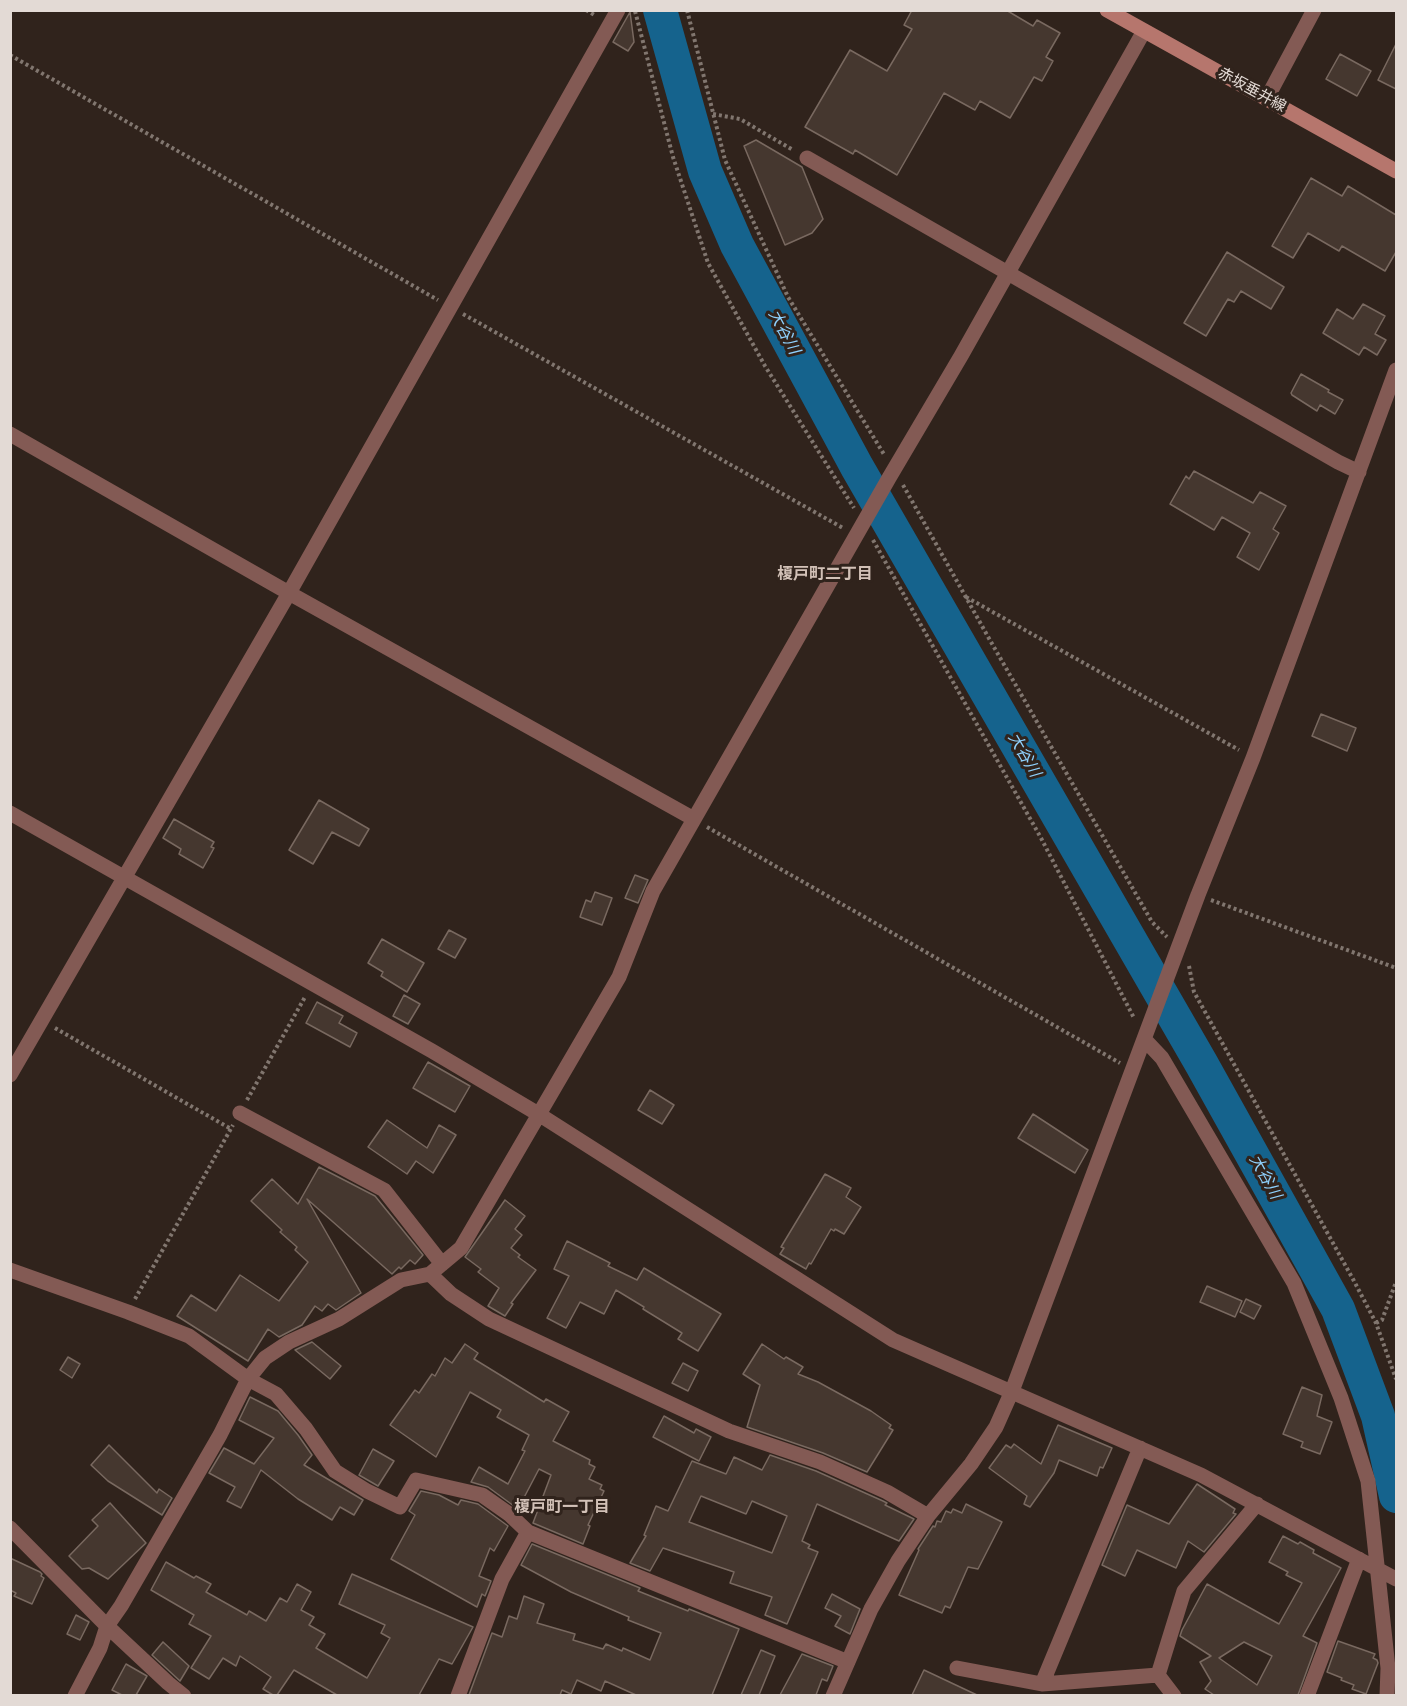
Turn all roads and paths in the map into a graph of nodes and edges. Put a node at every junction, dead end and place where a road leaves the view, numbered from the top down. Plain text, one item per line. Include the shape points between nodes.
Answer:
1 (618, 10) edge
2 (687, 10) edge
3 (1107, 10) edge
4 (1314, 10) edge
5 (1144, 30) junction
6 (10, 55) edge
7 (1267, 98) junction
8 (713, 114) junction
9 (807, 158) joint
10 (1396, 171) edge
11 (1008, 273) junction
12 (450, 307) junction
13 (1396, 370) edge
14 (10, 434) edge
15 (1359, 472) junction
16 (892, 474) junction
17 (860, 530) junction
18 (289, 593) junction
19 (965, 597) junction
20 (1253, 758) junction
21 (10, 813) edge
22 (694, 819) junction
23 (123, 877) junction
24 (1198, 896) junction
25 (1177, 954) junction
26 (1396, 968) edge
27 (312, 983) junction
28 (41, 1021) junction
29 (1148, 1034) junction
30 (1134, 1071) junction
31 (10, 1075) edge
32 (240, 1113) junction
33 (540, 1115) junction
34 (231, 1129) junction
35 (436, 1269) junction
36 (10, 1270) edge
37 (1396, 1282) edge
38 (128, 1312) junction
39 (1376, 1323) junction
40 (248, 1379) junction
41 (1396, 1379) edge
42 (1012, 1391) junction
43 (1140, 1448) junction
44 (1257, 1504) junction
45 (928, 1516) junction
46 (10, 1528) edge
47 (528, 1532) junction
48 (1359, 1559) junction
49 (1387, 1574) edge
50 (107, 1626) junction
51 (848, 1662) junction
52 (957, 1668) dead end
53 (1158, 1675) junction
54 (1042, 1684) junction
55 (75, 1695) edge
56 (184, 1695) edge
57 (458, 1695) edge
58 (833, 1695) edge
59 (1174, 1695) edge
60 (1307, 1695) edge
61 (1387, 1695) edge

1 - 12 street
2 - 8 path
3 - 5 main road, 赤坂垂井線
4 - 7 street
5 - 7 main road, 赤坂垂井線
5 - 11 street
6 - 12 path
7 - 10 main road, 赤坂垂井線
8 - 9 path via 740,119
8 - 16 path via 725,160 788,297
9 - 11 street
11 - 15 street
11 - 16 street
12 - 17 path
12 - 18 street
13 - 15 street
14 - 18 street
15 - 20 street
16 - 17 street
16 - 19 path
17 - 22 street
18 - 22 street
18 - 23 street
19 - 20 path
19 - 25 path via 1152,922
20 - 24 street
21 - 23 street
22 - 30 path
22 - 33 street via 653,891 619,977
23 - 27 street
23 - 28 street
24 - 25 street
24 - 26 path
25 - 29 street
25 - 39 path via 1188,959 1194,992
27 - 32 path
27 - 33 street
28 - 31 street
28 - 34 path
29 - 30 street
29 - 49 street via 1294,1283 1341,1398 1368,1481
30 - 42 street
32 - 34 path
32 - 35 street via 384,1191
33 - 35 street via 461,1248
33 - 42 street via 893,1340
34 - 38 path
35 - 40 street via 401,1280 339,1319 289,1342 265,1358
35 - 45 street via 451,1294 489,1319 729,1431 820,1462 887,1492
36 - 38 street
37 - 39 path via 1382,1320
38 - 40 street via 189,1336
39 - 41 path
40 - 47 street via 276,1394 335,1471 366,1491 400,1508 416,1480 482,1495
40 - 50 street via 220,1435
42 - 43 street
42 - 45 street via 996,1427 972,1464
43 - 44 street
43 - 54 street
44 - 48 street
44 - 53 street via 1184,1591
45 - 51 street via 871,1609
46 - 50 street
47 - 51 street
47 - 57 street via 502,1579
48 - 49 street
48 - 60 street
49 - 61 street
50 - 55 street
50 - 56 street
51 - 58 street
52 - 54 street
53 - 54 street
53 - 59 street

